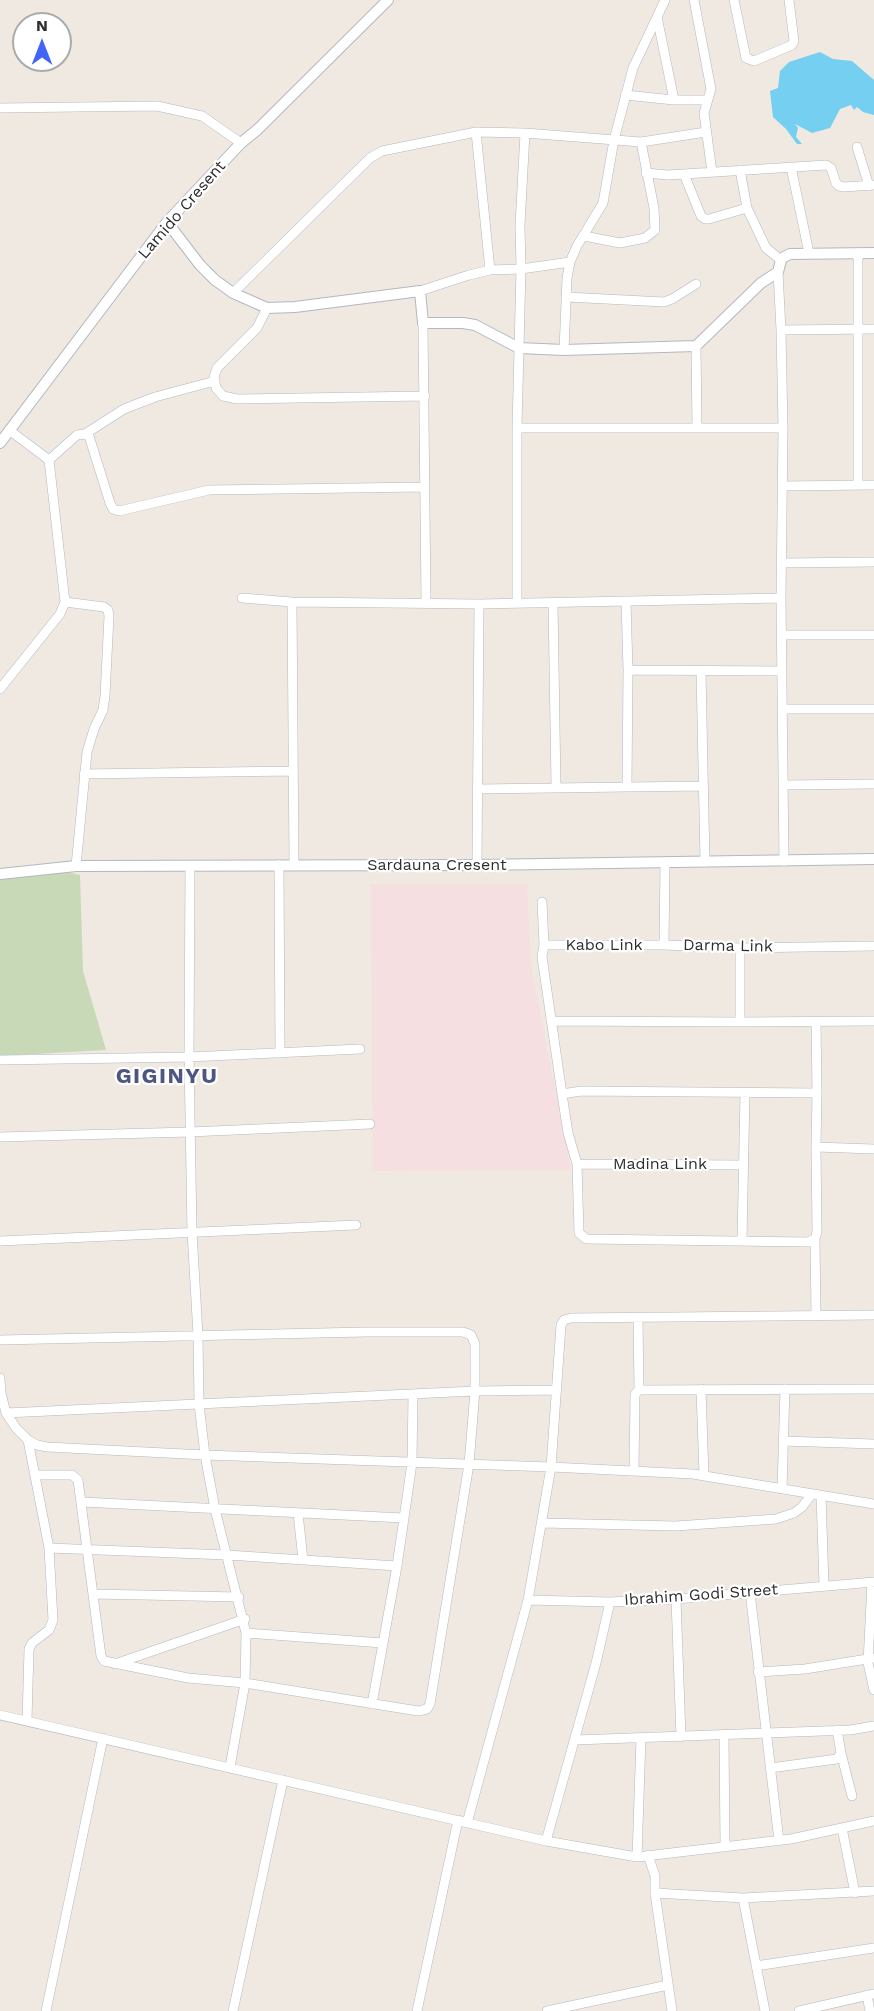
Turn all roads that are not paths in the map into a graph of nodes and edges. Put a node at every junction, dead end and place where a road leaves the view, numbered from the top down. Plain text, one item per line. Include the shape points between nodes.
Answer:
1 (388, 0) edge
2 (665, 0) edge
3 (694, 0) edge
4 (734, 0) edge
5 (789, 0) edge
6 (657, 17) junction
7 (625, 95) junction
8 (674, 100) junction
9 (707, 100) junction
10 (0, 108) edge
11 (476, 132) junction
12 (706, 132) junction
13 (525, 133) junction
14 (614, 140) junction
15 (642, 142) junction
16 (241, 143) junction
17 (857, 147) dead end
18 (791, 167) junction
19 (740, 170) junction
20 (712, 172) junction
21 (646, 173) junction
22 (684, 174) junction
23 (872, 186) edge
24 (747, 208) junction
25 (167, 222) junction
26 (584, 236) junction
27 (809, 253) junction
28 (858, 253) junction
29 (874, 253) edge
30 (570, 262) junction
31 (779, 266) junction
32 (521, 268) junction
33 (490, 270) junction
34 (696, 284) dead end
35 (420, 291) junction
36 (233, 293) junction
37 (566, 297) junction
38 (267, 308) junction
39 (423, 323) junction
40 (858, 329) junction
41 (874, 329) edge
42 (781, 330) junction
43 (696, 346) junction
44 (519, 348) junction
45 (564, 350) junction
46 (215, 381) junction
47 (425, 396) junction
48 (517, 428) junction
49 (698, 428) junction
50 (783, 428) junction
51 (9, 430) junction
52 (85, 434) junction
53 (0, 442) edge
54 (49, 460) junction
55 (858, 485) junction
56 (874, 485) edge
57 (782, 486) junction
58 (424, 487) junction
59 (874, 562) edge
60 (781, 563) junction
61 (242, 598) dead end
62 (781, 598) junction
63 (626, 601) junction
64 (65, 602) junction
65 (292, 602) junction
66 (426, 603) junction
67 (517, 603) junction
68 (553, 603) junction
69 (479, 604) junction
70 (781, 635) junction
71 (874, 635) edge
72 (628, 670) junction
73 (782, 671) junction
74 (701, 672) junction
75 (0, 689) edge
76 (782, 709) junction
77 (874, 709) edge
78 (292, 771) junction
79 (84, 774) junction
80 (874, 784) edge
81 (783, 785) junction
82 (627, 786) junction
83 (703, 786) junction
84 (556, 787) junction
85 (477, 789) junction
86 (874, 859) edge
87 (784, 861) junction
88 (665, 862) junction
89 (705, 862) junction
90 (279, 865) junction
91 (294, 865) junction
92 (477, 865) junction
93 (76, 866) junction
94 (190, 866) junction
95 (0, 874) edge
96 (542, 902) dead end
97 (544, 945) junction
98 (664, 945) junction
99 (874, 946) edge
100 (740, 948) junction
101 (551, 1021) junction
102 (874, 1021) edge
103 (740, 1022) junction
104 (816, 1022) junction
105 (360, 1048) dead end
106 (280, 1053) junction
107 (189, 1057) junction
108 (0, 1060) edge
109 (745, 1093) junction
110 (817, 1093) junction
111 (562, 1094) junction
112 (370, 1124) dead end
113 (190, 1132) junction
114 (0, 1137) edge
115 (816, 1147) junction
116 (874, 1149) edge
117 (577, 1164) junction
118 (743, 1165) junction
119 (356, 1225) dead end
120 (192, 1232) junction
121 (815, 1239) junction
122 (0, 1241) edge
123 (742, 1241) junction
124 (874, 1315) edge
125 (816, 1316) junction
126 (638, 1318) junction
127 (198, 1335) junction
128 (0, 1340) edge
129 (0, 1378) edge
130 (701, 1389) junction
131 (785, 1389) junction
132 (874, 1389) edge
133 (558, 1390) junction
134 (639, 1390) junction
135 (475, 1391) junction
136 (413, 1395) junction
137 (199, 1404) junction
138 (6, 1413) junction
139 (28, 1440) junction
140 (783, 1441) junction
141 (874, 1444) edge
142 (205, 1455) junction
143 (412, 1463) junction
144 (469, 1464) junction
145 (550, 1467) junction
146 (634, 1471) junction
147 (36, 1475) junction
148 (704, 1476) junction
149 (782, 1489) junction
150 (817, 1495) junction
151 (82, 1502) junction
152 (874, 1504) edge
153 (215, 1509) junction
154 (298, 1513) junction
155 (403, 1518) junction
156 (542, 1523) junction
157 (50, 1548) junction
158 (87, 1549) junction
159 (227, 1555) junction
160 (303, 1560) junction
161 (397, 1566) junction
162 (873, 1582) edge
163 (824, 1585) junction
164 (750, 1592) junction
165 (93, 1594) junction
166 (239, 1597) junction
167 (676, 1599) junction
168 (528, 1600) junction
169 (610, 1602) junction
170 (244, 1619) junction
171 (246, 1633) junction
172 (383, 1643) junction
173 (871, 1659) edge
174 (113, 1664) junction
175 (759, 1672) junction
176 (244, 1683) junction
177 (874, 1690) edge
178 (372, 1704) junction
179 (0, 1715) edge
180 (27, 1721) junction
181 (874, 1726) edge
182 (837, 1730) junction
183 (765, 1732) junction
184 (724, 1735) junction
185 (681, 1737) junction
186 (103, 1738) junction
187 (641, 1738) junction
188 (574, 1740) junction
189 (841, 1753) junction
190 (230, 1767) junction
191 (770, 1768) junction
192 (283, 1780) junction
193 (852, 1796) dead end
194 (463, 1821) junction
195 (874, 1821) edge
196 (843, 1828) junction
197 (546, 1841) junction
198 (779, 1841) junction
199 (725, 1847) junction
200 (648, 1855) junction
201 (637, 1857) junction
202 (874, 1891) edge
203 (655, 1893) junction
204 (855, 1893) junction
205 (743, 1898) junction
206 (874, 1948) edge
207 (756, 1966) junction
208 (668, 1985) junction
209 (870, 1995) edge
210 (46, 2011) edge
211 (233, 2011) edge
212 (417, 2011) edge
213 (548, 2011) edge
214 (672, 2011) edge
215 (765, 2011) edge
216 (799, 2011) edge
217 (870, 2011) edge

1 - 16 street, Lamido Cresent
2 - 6 street
3 - 9 street via 711,89
4 - 5 street via 746,58 754,61 792,45
6 - 7 street via 637,56
6 - 8 street
7 - 8 street
7 - 14 street
8 - 9 street
9 - 12 street
10 - 16 street via 157,106 202,116
11 - 13 street
11 - 33 street
11 - 36 street via 377,153
12 - 15 street
12 - 20 street
13 - 14 street
13 - 32 street
14 - 15 street
14 - 26 street via 603,203
15 - 21 street
16 - 25 street, Lamido Cresent
17 - 23 street
18 - 19 street
18 - 23 street via 826,165 839,186
18 - 27 street
19 - 20 street
19 - 24 street
20 - 22 street
21 - 22 street
21 - 26 street via 656,230 645,238 620,243
22 - 24 street via 705,219
24 - 31 street
25 - 36 street via 200,265
25 - 51 street, Lamido Cresent
26 - 30 street
27 - 28 street
27 - 31 street via 790,254
28 - 29 street
28 - 40 street
30 - 32 street
30 - 37 street
31 - 42 street
31 - 43 street
32 - 33 street
32 - 44 street
33 - 35 street
34 - 37 street via 664,302
35 - 38 street
35 - 39 street
36 - 38 street
37 - 45 street
38 - 46 street via 257,328 217,368
39 - 44 street via 475,326
39 - 47 street
40 - 41 street
40 - 42 street
40 - 55 street
42 - 50 street
43 - 45 street
43 - 49 street
44 - 45 street
44 - 48 street
46 - 47 street via 223,396 237,399
46 - 52 street via 124,410
47 - 58 street
48 - 49 street
48 - 67 street
49 - 50 street
50 - 57 street
51 - 53 street, Lamido Cresent
51 - 54 street
52 - 54 street via 77,435
52 - 58 street via 89,436 110,503 119,511 209,490
54 - 64 street
55 - 56 street
55 - 57 street
57 - 60 street
58 - 66 street
59 - 60 street
60 - 62 street
61 - 65 street
62 - 63 street
62 - 70 street
63 - 68 street
63 - 72 street
64 - 75 street via 60,614
64 - 79 street via 108,610 103,710 87,752
65 - 66 street
65 - 78 street
66 - 69 street
67 - 68 street
67 - 69 street
68 - 84 street
69 - 85 street
70 - 71 street
70 - 73 street
72 - 74 street
72 - 82 street
73 - 74 street
73 - 76 street
74 - 83 street
76 - 77 street
76 - 81 street
78 - 79 street
78 - 91 street
79 - 93 street
80 - 81 street
81 - 87 street
82 - 83 street
82 - 84 street
83 - 89 street
84 - 85 street
85 - 92 street
86 - 87 street, Sardauna Cresent
87 - 89 street, Sardauna Cresent
88 - 89 street, Sardauna Cresent
88 - 92 street, Sardauna Cresent
88 - 98 street, Darma Link
90 - 91 street, Sardauna Cresent
90 - 94 street, Sardauna Cresent
90 - 106 street
91 - 92 street, Sardauna Cresent
93 - 94 street, Sardauna Cresent
93 - 95 street, Sardauna Cresent
94 - 107 street
96 - 97 street
97 - 98 street, Kabo Link
97 - 101 street via 542,957
98 - 100 street, Darma Link
99 - 100 street, Darma Link
100 - 103 street
101 - 103 street
101 - 111 street
102 - 104 street
103 - 104 street
104 - 110 street
105 - 106 street
106 - 107 street
107 - 108 street
107 - 113 street
109 - 110 street
109 - 111 street
109 - 118 street
110 - 115 street
111 - 117 street
112 - 113 street
113 - 114 street
113 - 120 street
115 - 116 street
115 - 121 street
117 - 118 street, Madina Link
117 - 123 street via 579,1233 586,1239
118 - 123 street
119 - 120 street
120 - 122 street
120 - 127 street
121 - 123 street
121 - 125 street
124 - 125 street
125 - 126 street
126 - 133 street via 564,1320
126 - 134 street
127 - 128 street
127 - 135 street via 463,1332 471,1335 475,1344
127 - 137 street
129 - 138 street
130 - 131 street
130 - 134 street
130 - 148 street
131 - 132 street
131 - 140 street
133 - 135 street
133 - 145 street
134 - 146 street via 635,1394
135 - 136 street
135 - 144 street
136 - 137 street
136 - 143 street
137 - 138 street
137 - 142 street
138 - 139 street
139 - 142 street via 47,1447
139 - 147 street
140 - 141 street
140 - 149 street
142 - 143 street
142 - 153 street
143 - 144 street
143 - 155 street
144 - 145 street
144 - 178 street via 430,1704 418,1710
145 - 146 street
145 - 156 street
146 - 148 street
147 - 151 street via 75,1476
147 - 157 street
148 - 149 street
149 - 150 street
150 - 152 street
150 - 156 street via 794,1513 776,1519 676,1526
150 - 163 street
151 - 153 street
151 - 158 street
153 - 154 street
153 - 159 street
154 - 155 street
154 - 160 street
155 - 161 street
156 - 168 street
157 - 158 street
157 - 180 street via 52,1626 28,1649
158 - 159 street
158 - 165 street
159 - 160 street
159 - 166 street
160 - 161 street
161 - 172 street
162 - 163 street, Ibrahim Godi Street
162 - 173 street
163 - 164 street, Ibrahim Godi Street
164 - 167 street, Ibrahim Godi Street
164 - 175 street
165 - 166 street
165 - 174 street via 101,1656
166 - 170 street
167 - 169 street, Ibrahim Godi Street
167 - 185 street
168 - 169 street, Ibrahim Godi Street
168 - 194 street
169 - 188 street
170 - 171 street
170 - 174 street
171 - 172 street
171 - 176 street
172 - 178 street
173 - 175 street
173 - 177 street
174 - 176 street via 188,1678
175 - 183 street
176 - 178 street
176 - 190 street
179 - 180 street
180 - 186 street
181 - 182 street
182 - 183 street
182 - 189 street
183 - 184 street
183 - 191 street
184 - 185 street
184 - 199 street
185 - 187 street
186 - 190 street
186 - 210 street
187 - 188 street
187 - 201 street
188 - 197 street
189 - 191 street via 837,1760
189 - 193 street
190 - 192 street
191 - 198 street
192 - 194 street
192 - 211 street
194 - 197 street
194 - 212 street
195 - 196 street
196 - 198 street
196 - 204 street
197 - 201 street
198 - 199 street
199 - 200 street
200 - 201 street
200 - 203 street via 655,1876
202 - 204 street
203 - 205 street
203 - 208 street
204 - 205 street
205 - 207 street
206 - 207 street
207 - 215 street
208 - 213 street
208 - 214 street
209 - 216 street
209 - 217 street

